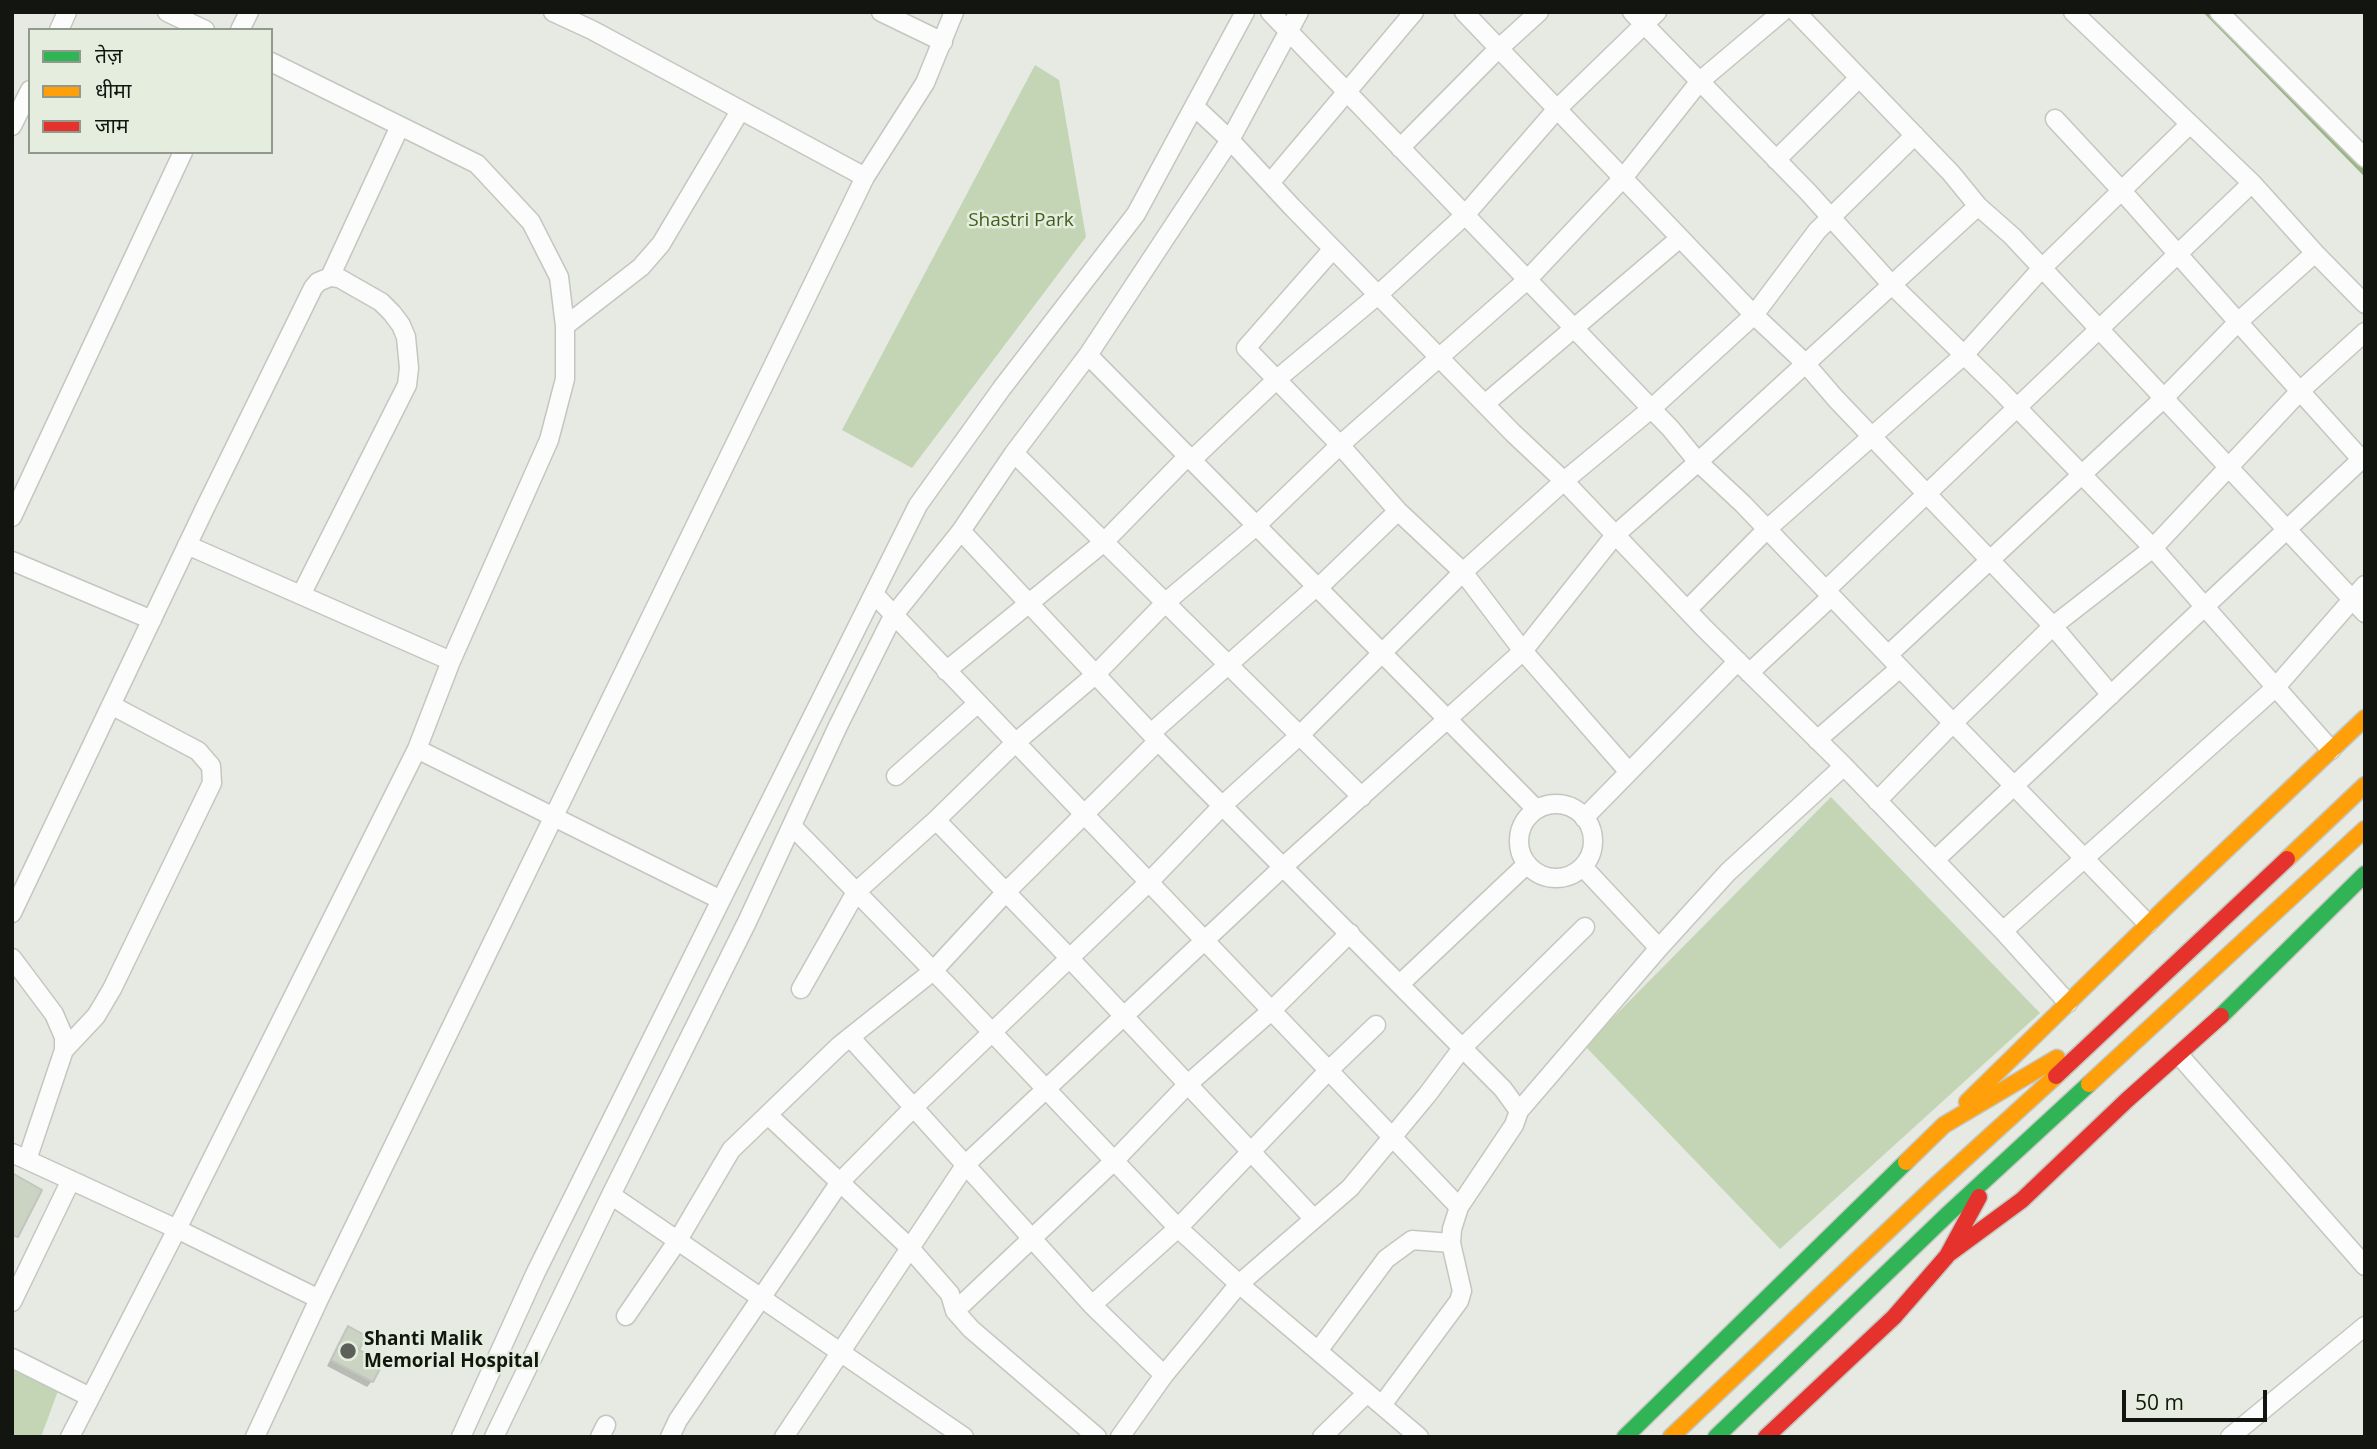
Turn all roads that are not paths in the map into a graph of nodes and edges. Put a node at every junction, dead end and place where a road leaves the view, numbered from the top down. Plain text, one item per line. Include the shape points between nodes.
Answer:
1 (67, 12) edge
2 (167, 12) edge
3 (249, 12) edge
4 (552, 12) edge
5 (881, 12) edge
6 (954, 12) edge
7 (1245, 12) edge
8 (1270, 12) edge
9 (1299, 12) edge
10 (1414, 12) edge
11 (1464, 12) edge
12 (1539, 12) edge
13 (1782, 12) edge
14 (1796, 12) edge
15 (2073, 12) edge
16 (2219, 12) edge
17 (1644, 16) edge
18 (60, 28) edge
19 (201, 28) edge
20 (241, 28) edge
21 (1288, 31) junction
22 (943, 42) junction
23 (1499, 49) junction
24 (273, 63) edge
25 (1859, 78) junction
26 (1700, 81) junction
27 (1346, 92) junction
28 (28, 94) edge
29 (1195, 107) junction
30 (1557, 109) junction
31 (740, 111) junction
32 (2055, 119) dead end
33 (2190, 124) junction
34 (12, 126) edge
35 (400, 126) junction
36 (1914, 135) junction
37 (1230, 140) junction
38 (1400, 148) junction
39 (182, 154) edge
40 (2365, 158) edge
41 (1776, 160) junction
42 (865, 177) junction
43 (1623, 178) junction
44 (1270, 183) junction
45 (2252, 183) junction
46 (2122, 191) junction
47 (1978, 206) junction
48 (1465, 215) junction
49 (1831, 217) junction
50 (1681, 238) junction
51 (1334, 249) junction
52 (2315, 253) junction
53 (2178, 254) junction
54 (2042, 268) junction
55 (330, 276) junction
56 (1527, 280) junction
57 (1891, 284) junction
58 (1379, 294) junction
59 (2365, 304) edge
60 (1754, 315) junction
61 (2238, 322) junction
62 (565, 326) junction
63 (2099, 329) junction
64 (1575, 330) junction
65 (2365, 332) edge
66 (1087, 355) junction
67 (1964, 355) junction
68 (1441, 357) junction
69 (1805, 362) junction
70 (1276, 380) junction
71 (2300, 391) junction
72 (2165, 398) junction
73 (1486, 403) junction
74 (2017, 408) junction
75 (1651, 409) junction
76 (1871, 436) junction
77 (1340, 445) junction
78 (1014, 453) junction
79 (1188, 457) junction
80 (2363, 457) edge
81 (1698, 462) junction
82 (2228, 467) junction
83 (2082, 477) junction
84 (1564, 481) junction
85 (1926, 493) junction
86 (1398, 511) junction
87 (12, 517) edge
88 (1256, 526) junction
89 (1766, 530) junction
90 (2288, 530) junction
91 (961, 531) junction
92 (1615, 535) junction
93 (1104, 542) junction
94 (187, 545) junction
95 (2153, 548) junction
96 (12, 561) edge
97 (1992, 561) junction
98 (1463, 572) junction
99 (2365, 585) edge
100 (1316, 587) junction
101 (874, 594) junction
102 (1828, 594) junction
103 (301, 595) junction
104 (2352, 599) junction
105 (1166, 602) junction
106 (1029, 603) junction
107 (2204, 608) junction
108 (1687, 610) junction
109 (2365, 613) edge
110 (893, 616) junction
111 (152, 620) junction
112 (2053, 626) junction
113 (1523, 651) junction
114 (1382, 653) junction
115 (451, 662) junction
116 (1894, 662) junction
117 (1228, 664) junction
118 (1743, 667) junction
119 (946, 671) junction
120 (1095, 675) junction
121 (2275, 688) junction
122 (2111, 695) junction
123 (978, 704) junction
124 (111, 705) junction
125 (2365, 718) edge
126 (1447, 719) junction
127 (1953, 723) junction
128 (1300, 735) junction
129 (1155, 737) junction
130 (1817, 740) junction
131 (1015, 743) junction
132 (417, 749) junction
133 (2331, 750) junction
134 (1844, 766) junction
135 (1629, 772) junction
136 (896, 776) dead end
137 (2365, 785) edge
138 (2013, 787) junction
139 (1362, 797) junction
140 (1877, 801) junction
141 (1223, 805) junction
142 (1536, 809) junction
143 (1084, 815) junction
144 (553, 817) junction
145 (1584, 818) junction
146 (936, 820) junction
147 (792, 826) junction
148 (2365, 829) edge
149 (2083, 857) junction
150 (1935, 860) junction
151 (1527, 865) junction
152 (1284, 866) junction
153 (1583, 867) junction
154 (2365, 874) edge
155 (1149, 883) junction
156 (856, 892) junction
157 (1006, 892) junction
158 (721, 900) junction
159 (12, 913) edge
160 (2148, 924) junction
161 (1585, 927) dead end
162 (2003, 931) junction
163 (1350, 933) junction
164 (1204, 941) junction
165 (1659, 948) junction
166 (1069, 957) junction
167 (12, 958) edge
168 (933, 971) junction
169 (1400, 984) junction
170 (801, 989) dead end
171 (2068, 1003) junction
172 (1271, 1011) junction
173 (1124, 1016) junction
174 (1376, 1025) dead end
175 (991, 1032) junction
176 (850, 1037) junction
177 (1462, 1047) junction
178 (64, 1050) junction
179 (2082, 1052) junction
180 (2179, 1055) junction
181 (1328, 1071) junction
182 (1188, 1084) junction
183 (1046, 1090) junction
184 (914, 1107) junction
185 (1519, 1111) junction
186 (768, 1115) junction
187 (1944, 1125) junction
188 (1392, 1136) junction
189 (1252, 1151) junction
190 (20, 1157) edge
191 (1114, 1161) junction
192 (965, 1164) junction
193 (1994, 1172) junction
194 (71, 1180) junction
195 (840, 1182) junction
196 (611, 1195) junction
197 (1459, 1207) junction
198 (1314, 1219) junction
199 (177, 1228) junction
200 (1178, 1228) junction
201 (1033, 1239) junction
202 (678, 1240) junction
203 (1451, 1241) junction
204 (909, 1247) junction
205 (1947, 1255) junction
206 (2365, 1266) edge
207 (1239, 1284) junction
208 (762, 1298) junction
209 (319, 1299) junction
210 (12, 1302) edge
211 (1092, 1305) junction
212 (955, 1311) junction
213 (626, 1316) dead end
214 (2365, 1326) edge
215 (1318, 1351) junction
216 (841, 1352) junction
217 (12, 1358) edge
218 (1164, 1375) junction
219 (1367, 1393) junction
220 (90, 1397) junction
221 (1382, 1405) junction
222 (70, 1437) edge
223 (256, 1437) edge
224 (461, 1437) edge
225 (494, 1437) edge
226 (670, 1437) edge
227 (784, 1437) edge
228 (964, 1437) edge
229 (1097, 1437) edge
230 (1120, 1437) edge
231 (1322, 1437) edge
232 (1419, 1437) edge
233 (1625, 1437) edge
234 (1671, 1437) edge
235 (1716, 1437) edge
236 (1766, 1437) edge
237 (2230, 1437) edge

1 - 18 street
2 - 19 street
3 - 20 street
4 - 31 street
5 - 22 street
6 - 22 street
7 - 29 street
8 - 21 street
9 - 21 street
10 - 27 street
11 - 23 street
12 - 23 street
13 - 26 street
14 - 25 street
15 - 33 street
16 - 40 street
17 - 26 street
17 - 30 street
21 - 27 street
21 - 37 street
22 - 42 street via 925,83
23 - 30 street
23 - 38 street
24 - 35 street
25 - 36 street
25 - 41 street
26 - 41 street
26 - 43 street
27 - 38 street
27 - 44 street
28 - 34 street
29 - 37 street
29 - 101 street via 1136,215 918,505
30 - 43 street
30 - 48 street
31 - 42 street
31 - 62 street via 661,244 640,268
32 - 46 street
33 - 45 street
33 - 46 street
35 - 55 street
35 - 62 street via 477,164 531,222 559,277
36 - 47 street
36 - 49 street
37 - 44 street
37 - 66 street
38 - 48 street
39 - 87 street
41 - 49 street
42 - 144 street
43 - 50 street
43 - 56 street
44 - 51 street
45 - 52 street
45 - 53 street
46 - 53 street
46 - 54 street
47 - 54 street
47 - 57 street
48 - 56 street
48 - 58 street
49 - 57 street
49 - 60 street
50 - 60 street
50 - 64 street
51 - 58 street
51 - 70 street via 1246,348
52 - 59 street
52 - 61 street
53 - 61 street
53 - 63 street
54 - 63 street
54 - 67 street
55 - 94 street via 313,288
55 - 103 street via 381,302 391,313 406,337 409,368 407,385
56 - 64 street
56 - 68 street
57 - 67 street
57 - 69 street
58 - 68 street
58 - 70 street
60 - 69 street
60 - 75 street
61 - 71 street
61 - 72 street
62 - 115 street via 565,379 548,440
63 - 72 street
63 - 74 street
64 - 73 street
64 - 75 street
65 - 71 street
66 - 78 street
66 - 79 street
67 - 74 street
67 - 76 street
68 - 73 street
68 - 77 street
69 - 76 street
69 - 81 street
70 - 77 street
70 - 79 street via 1197,455
71 - 80 street
71 - 82 street
72 - 82 street
72 - 83 street
73 - 84 street
74 - 83 street
74 - 85 street
75 - 81 street
75 - 84 street
76 - 85 street
76 - 89 street
77 - 86 street
77 - 88 street
78 - 91 street
78 - 93 street
79 - 88 street
79 - 93 street
80 - 90 street
81 - 89 street
81 - 92 street
82 - 90 street
82 - 95 street
83 - 95 street
83 - 97 street
84 - 92 street
84 - 98 street
85 - 97 street
85 - 102 street
86 - 98 street
86 - 100 street
88 - 100 street
88 - 105 street
89 - 102 street
89 - 108 street
90 - 104 street
90 - 107 street
91 - 106 street
91 - 110 street
92 - 108 street
92 - 113 street
93 - 105 street
93 - 106 street
94 - 103 street
94 - 111 street
95 - 107 street
95 - 112 street
96 - 111 street
97 - 112 street
97 - 116 street
98 - 113 street
98 - 114 street
99 - 104 street
100 - 114 street
100 - 117 street
101 - 110 street
101 - 158 street
102 - 116 street
102 - 118 street
103 - 115 street
104 - 109 street
104 - 121 street
105 - 117 street
105 - 120 street
106 - 119 street
106 - 120 street
107 - 121 street
107 - 122 street
108 - 118 street
110 - 119 street
110 - 147 street
111 - 124 street
112 - 122 street
112 - 127 street
113 - 126 street
113 - 135 street
114 - 126 street
114 - 128 street
115 - 132 street
116 - 127 street
116 - 130 street
117 - 128 street
117 - 129 street
118 - 130 street
118 - 135 street
119 - 123 street
120 - 129 street
120 - 131 street
121 - 133 street
121 - 149 street
122 - 138 street
123 - 131 street
123 - 136 street
124 - 159 street
124 - 178 street via 198,751 211,766 212,783 112,989 96,1016
125 - 133 main road
126 - 139 street
126 - 142 street
127 - 138 street
127 - 140 street
128 - 139 street
128 - 141 street
129 - 141 street
129 - 143 street
130 - 134 street
131 - 143 street
131 - 146 street
132 - 144 street
132 - 199 street
133 - 160 main road
134 - 140 street
134 - 165 street via 1728,872
135 - 145 street
137 - 179 main road
138 - 149 street
138 - 150 street
139 - 152 street
140 - 150 street
141 - 152 street
141 - 155 street
142 - 145 street via 1557,804
142 - 151 street via 1518,835
143 - 155 street
143 - 157 street
144 - 158 street
144 - 209 street
145 - 153 street via 1592,848
146 - 156 street
146 - 157 street
147 - 156 street
147 - 196 street
148 - 193 main road
149 - 160 street
149 - 162 street
150 - 162 street
151 - 153 street via 1555,879
151 - 169 street
152 - 163 street
152 - 164 street
153 - 165 street
154 - 180 main road
155 - 164 street
155 - 166 street
156 - 168 street
156 - 170 street
157 - 166 street
157 - 168 street
158 - 224 street via 536,1272
160 - 171 main road
161 - 177 street
162 - 171 street
163 - 169 street
163 - 172 street
164 - 172 street
164 - 173 street
165 - 185 street
166 - 173 street
166 - 175 street
167 - 178 street via 54,1014
168 - 175 street
168 - 176 street
169 - 177 street
171 - 187 main road
172 - 181 street
172 - 182 street
173 - 182 street
173 - 183 street
174 - 181 street
175 - 183 street
175 - 184 street
176 - 184 street
176 - 186 street
177 - 185 street
177 - 188 street
178 - 190 street
179 - 187 main road via 2054,1059
179 - 234 main road
180 - 205 main road via 2022,1200
180 - 206 street
181 - 188 street
181 - 189 street
182 - 189 street
182 - 191 street
183 - 191 street
183 - 192 street
184 - 192 street
184 - 195 street
185 - 197 street
186 - 195 street
186 - 202 street via 731,1150
187 - 233 main road
188 - 197 street
188 - 198 street via 1350,1188
189 - 198 street
189 - 200 street
190 - 194 street
191 - 200 street
191 - 201 street
192 - 201 street
192 - 204 street
193 - 205 main road
193 - 235 main road
194 - 199 street
194 - 210 street
195 - 204 street
195 - 208 street
196 - 202 street
196 - 225 street
197 - 203 street
198 - 207 street
199 - 209 street
199 - 220 street
200 - 207 street
200 - 211 street
201 - 211 street
201 - 212 street
202 - 208 street
202 - 213 street
203 - 215 street via 1412,1240 1386,1259
203 - 221 street via 1461,1284 1459,1301
204 - 212 street via 950,1294
204 - 216 street
205 - 236 main road via 1894,1317
207 - 215 street
207 - 218 street
208 - 216 street
208 - 226 street
209 - 223 street
211 - 218 street
212 - 229 street
214 - 237 street
215 - 219 street
216 - 227 street
216 - 228 street
217 - 220 street
218 - 230 street
219 - 221 street
219 - 231 street
220 - 222 street
221 - 232 street

